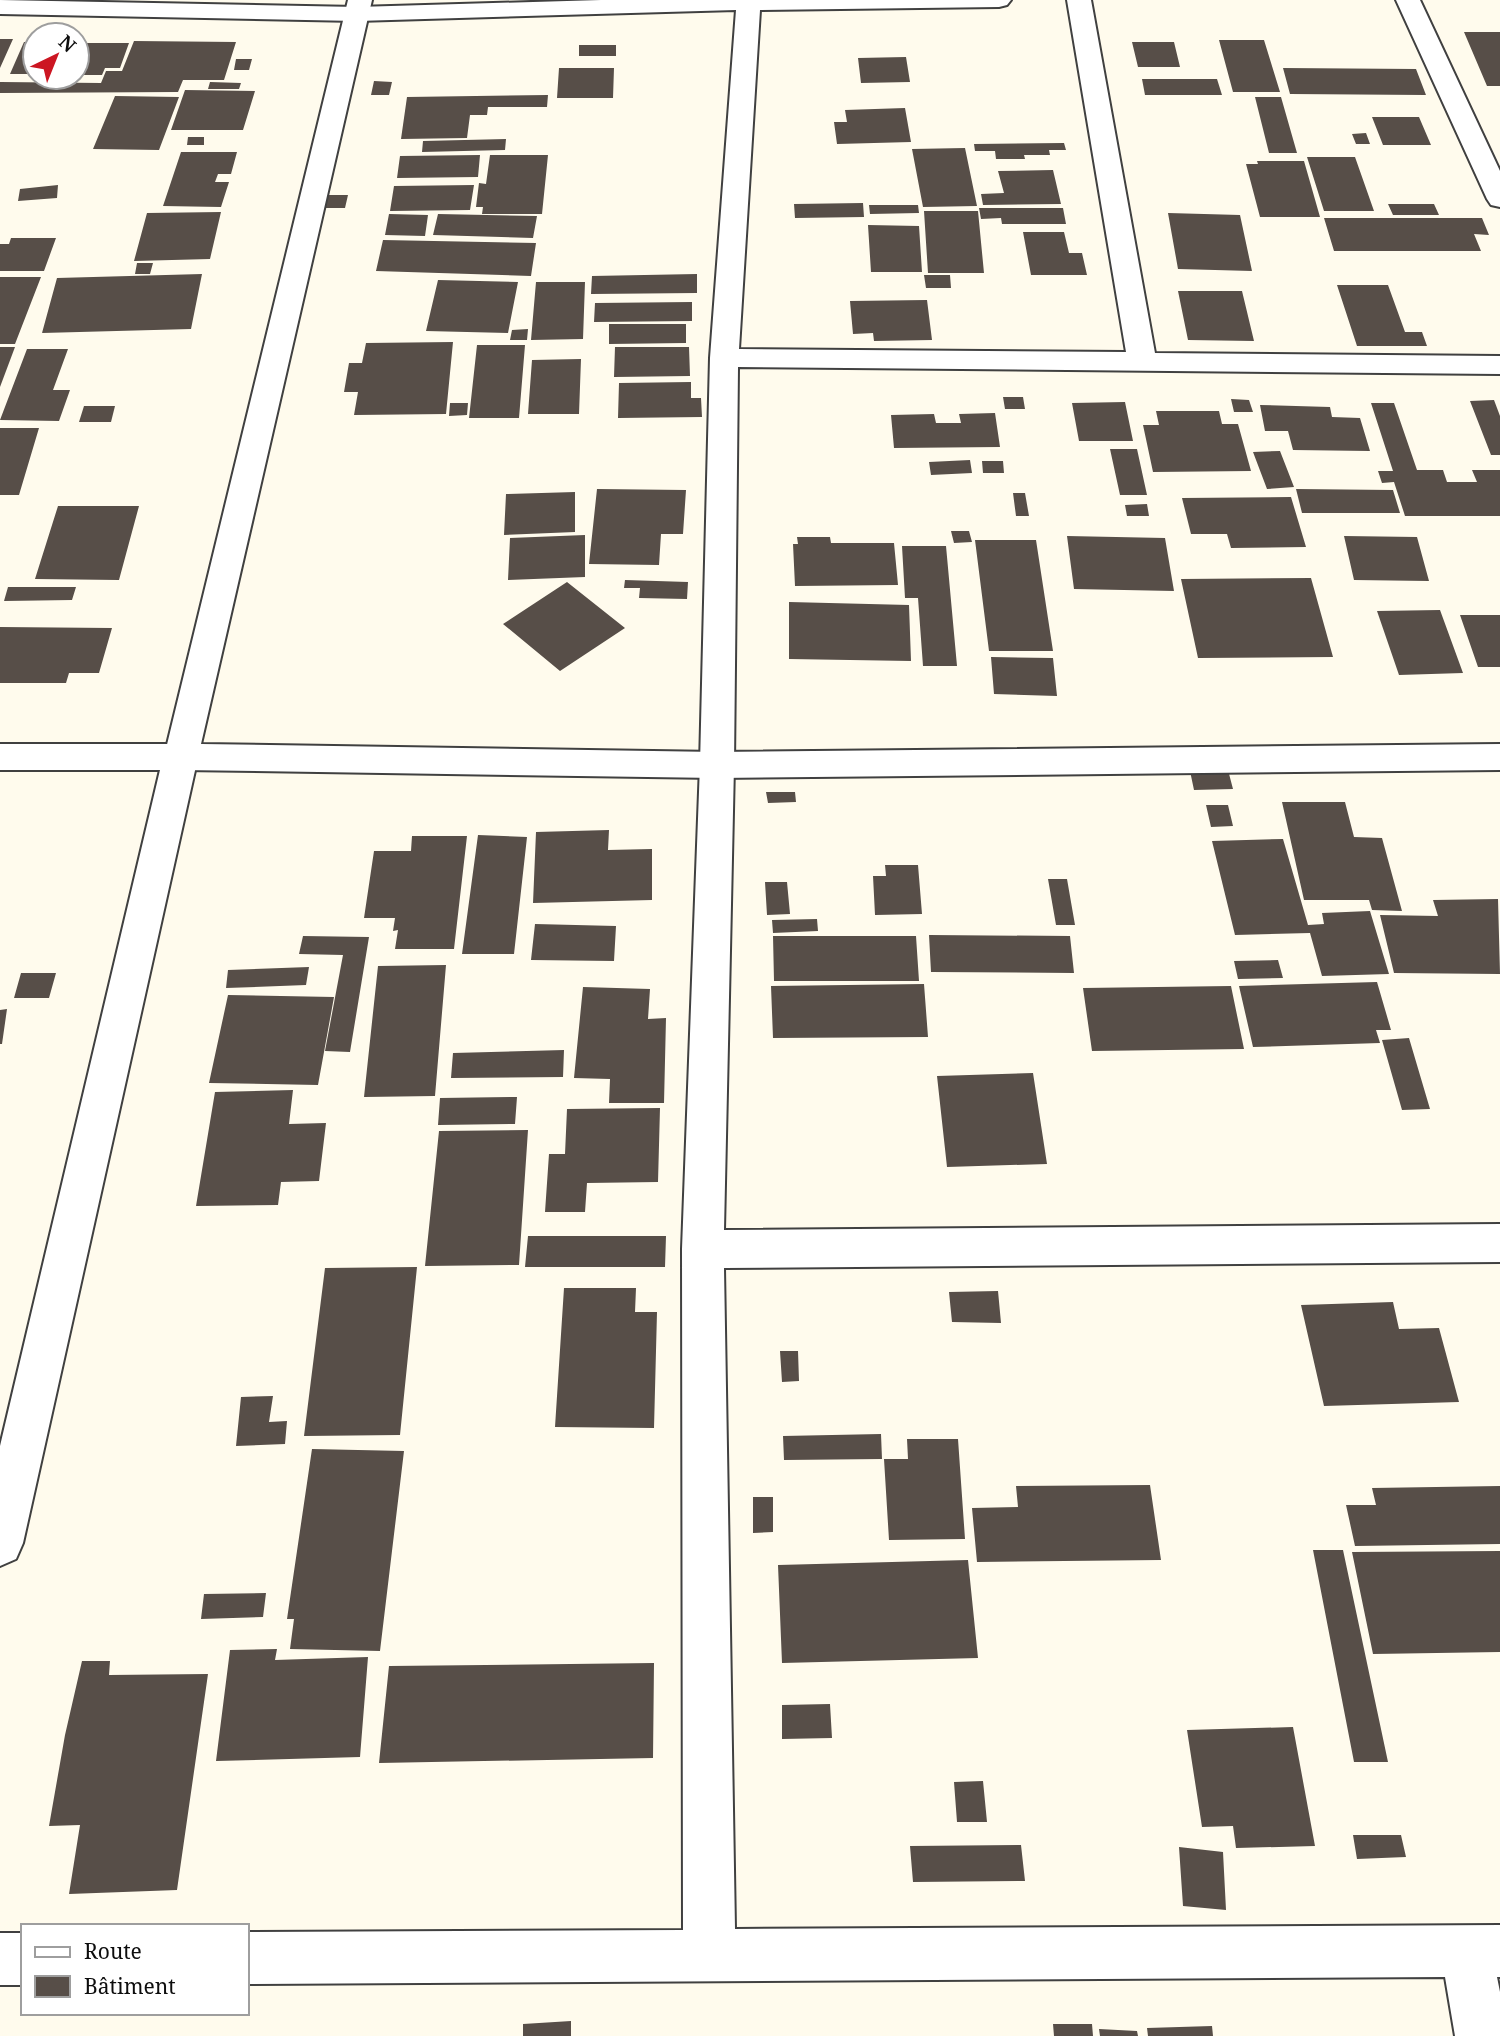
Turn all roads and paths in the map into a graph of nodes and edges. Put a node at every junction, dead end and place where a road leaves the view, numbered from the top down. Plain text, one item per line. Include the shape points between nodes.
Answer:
1 (999, 0) edge
2 (1079, 0) edge
3 (1408, 0) edge
4 (749, 1) edge
5 (0, 7) edge
6 (359, 7) edge
7 (1500, 199) edge
8 (724, 358) junction
9 (1142, 362) junction
10 (1500, 365) edge
11 (0, 757) edge
12 (181, 757) junction
13 (1500, 757) edge
14 (717, 765) junction
15 (1500, 1243) edge
16 (703, 1249) junction
17 (0, 1543) edge
18 (1483, 1951) edge
19 (709, 1955) junction
20 (248, 1958) edge
21 (0, 1959) edge
22 (21, 1959) edge
23 (1482, 2036) edge

1 - 4 street
2 - 9 street
3 - 7 street
4 - 6 street
4 - 8 street
5 - 6 street
6 - 12 street
8 - 9 street
8 - 14 street
9 - 10 street
11 - 12 street
12 - 14 street
12 - 17 street
13 - 14 street
14 - 16 street
15 - 16 street
16 - 19 street
18 - 19 street
18 - 23 street
19 - 20 street
21 - 22 street

